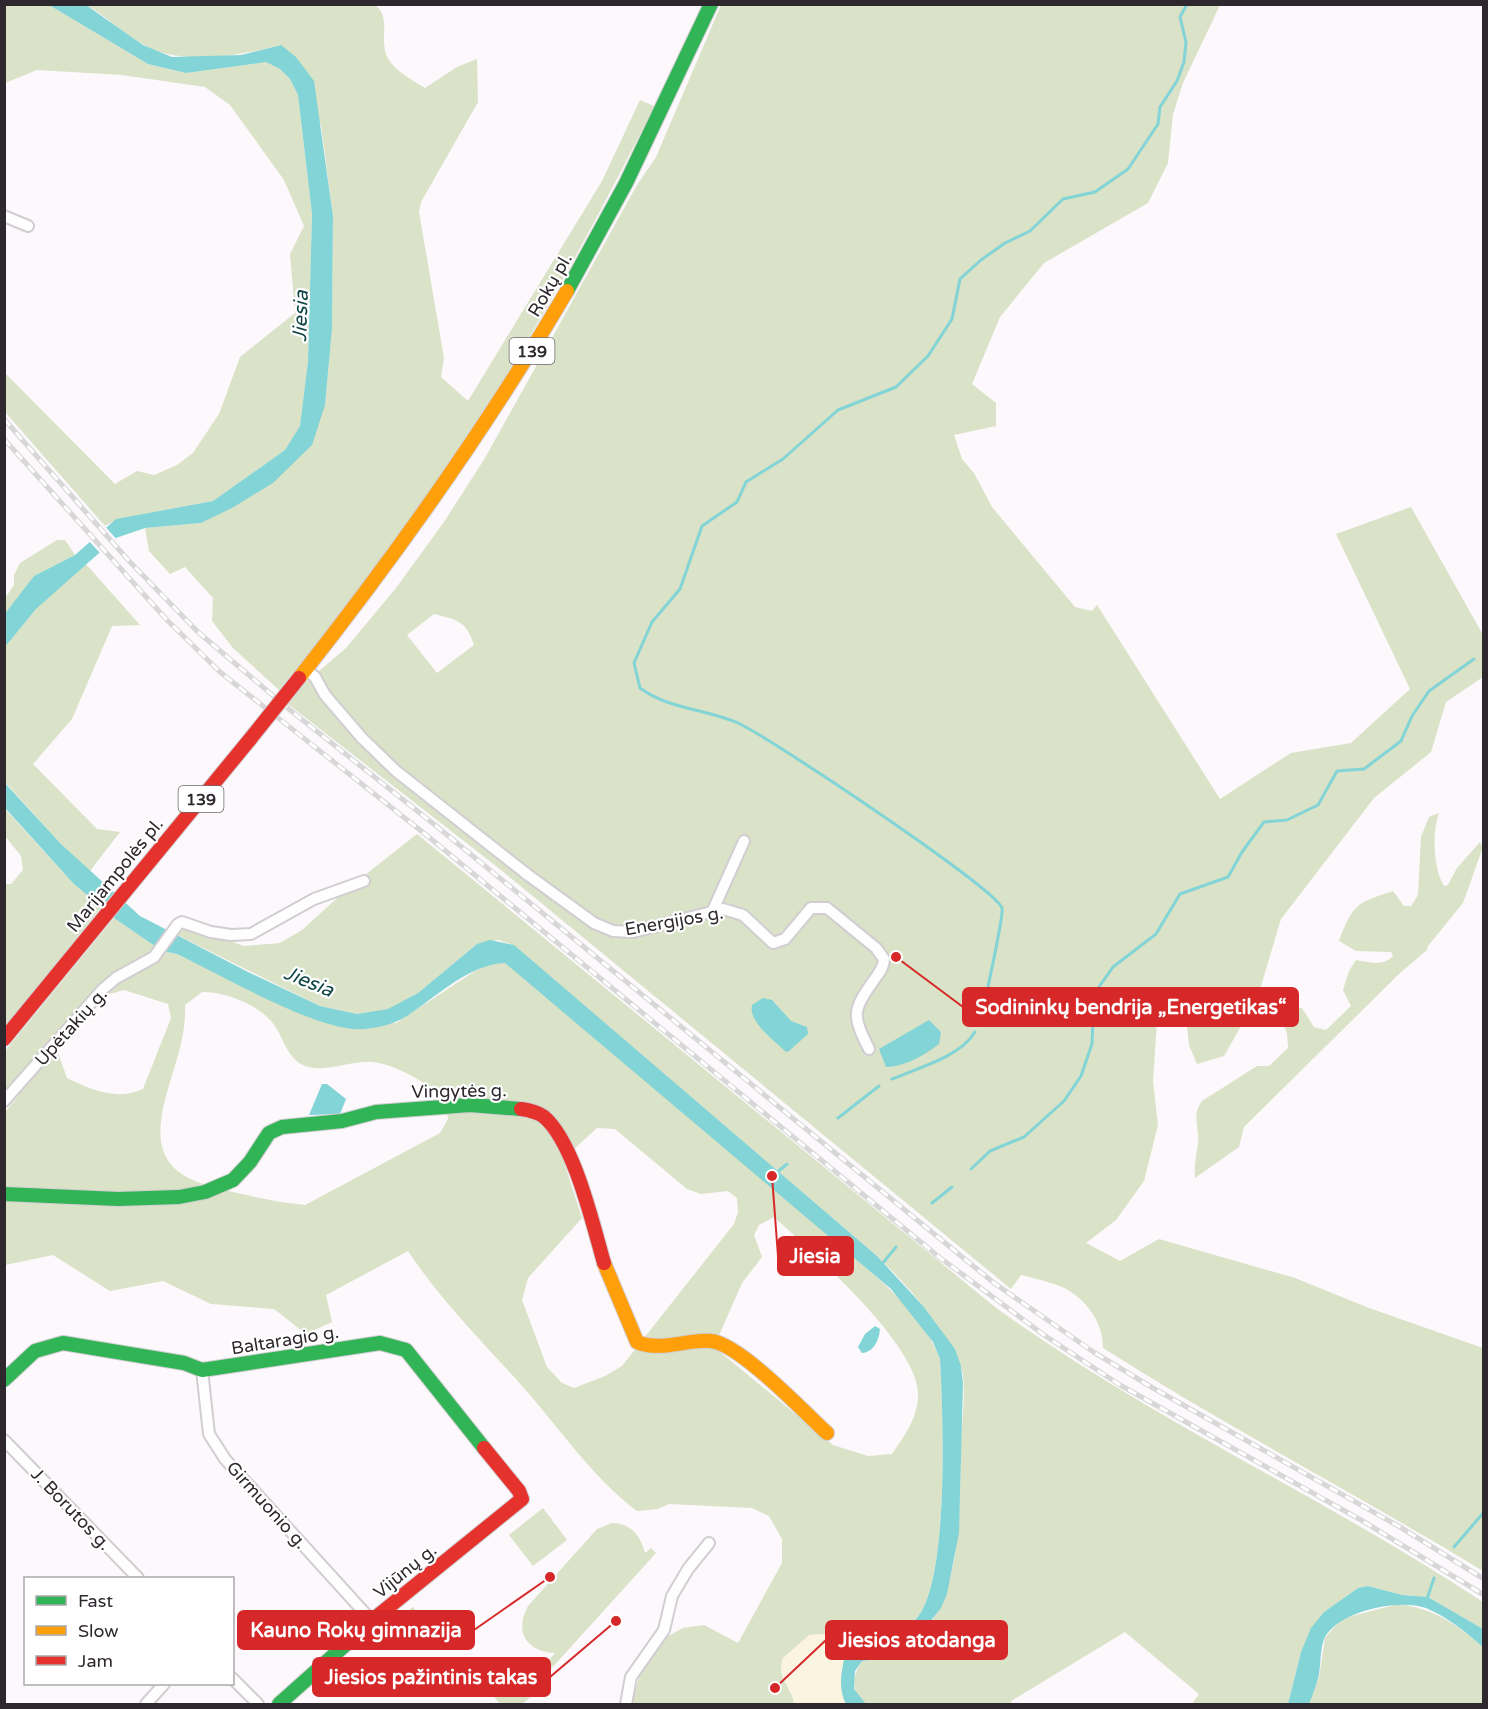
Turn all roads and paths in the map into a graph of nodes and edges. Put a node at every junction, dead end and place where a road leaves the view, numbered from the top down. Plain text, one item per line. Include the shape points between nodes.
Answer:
1 (711, 4) edge
2 (4, 216) edge
3 (28, 226) dead end
4 (303, 674) junction
5 (744, 842) dead end
6 (364, 880) dead end
7 (713, 910) junction
8 (4, 1039) edge
9 (869, 1049) dead end
10 (4, 1101) edge
11 (4, 1194) edge
12 (202, 1371) junction
13 (4, 1380) edge
14 (827, 1433) dead end
15 (4, 1440) edge
16 (519, 1491) joint
17 (709, 1543) dead end
18 (137, 1577) edge
19 (372, 1621) junction
20 (234, 1680) edge
21 (162, 1685) edge
22 (146, 1704) edge
23 (258, 1704) edge
24 (279, 1704) edge
25 (626, 1704) edge

1 - 4 street, Rokų pl. / 139 via 642,154 550,323 426,512
2 - 3 street
4 - 7 street, Energijos g. via 315,677 325,695 362,738 396,771 594,923 613,931 633,932
4 - 8 street, Marijampolės pl. / 139, bridge
5 - 7 street
6 - 10 street, Upėtakių g. via 314,899 251,934 211,932 182,922 154,957 103,989
7 - 9 street, Energijos g. via 743,915 773,943 785,939 811,908 821,906 876,948 884,963 855,1015
11 - 14 street, Vingytės g. via 174,1198 224,1185 252,1162 269,1133 282,1128 342,1121 376,1112 488,1105 529,1110 543,1116 565,1146 606,1269 638,1342 646,1347 681,1341 719,1342 767,1378
12 - 13 street, Baltaragio g. via 184,1363 63,1343 35,1351
12 - 16 street, Baltaragio g. via 380,1343 406,1350
12 - 19 street, Girmuonio g. via 209,1434 225,1459
15 - 18 street, J. Borutos g.
16 - 19 street, Vijūnų g. via 519,1504
17 - 25 street via 672,1596 664,1630 631,1677
19 - 24 street, Vijūnų g.
20 - 23 street
21 - 22 street

